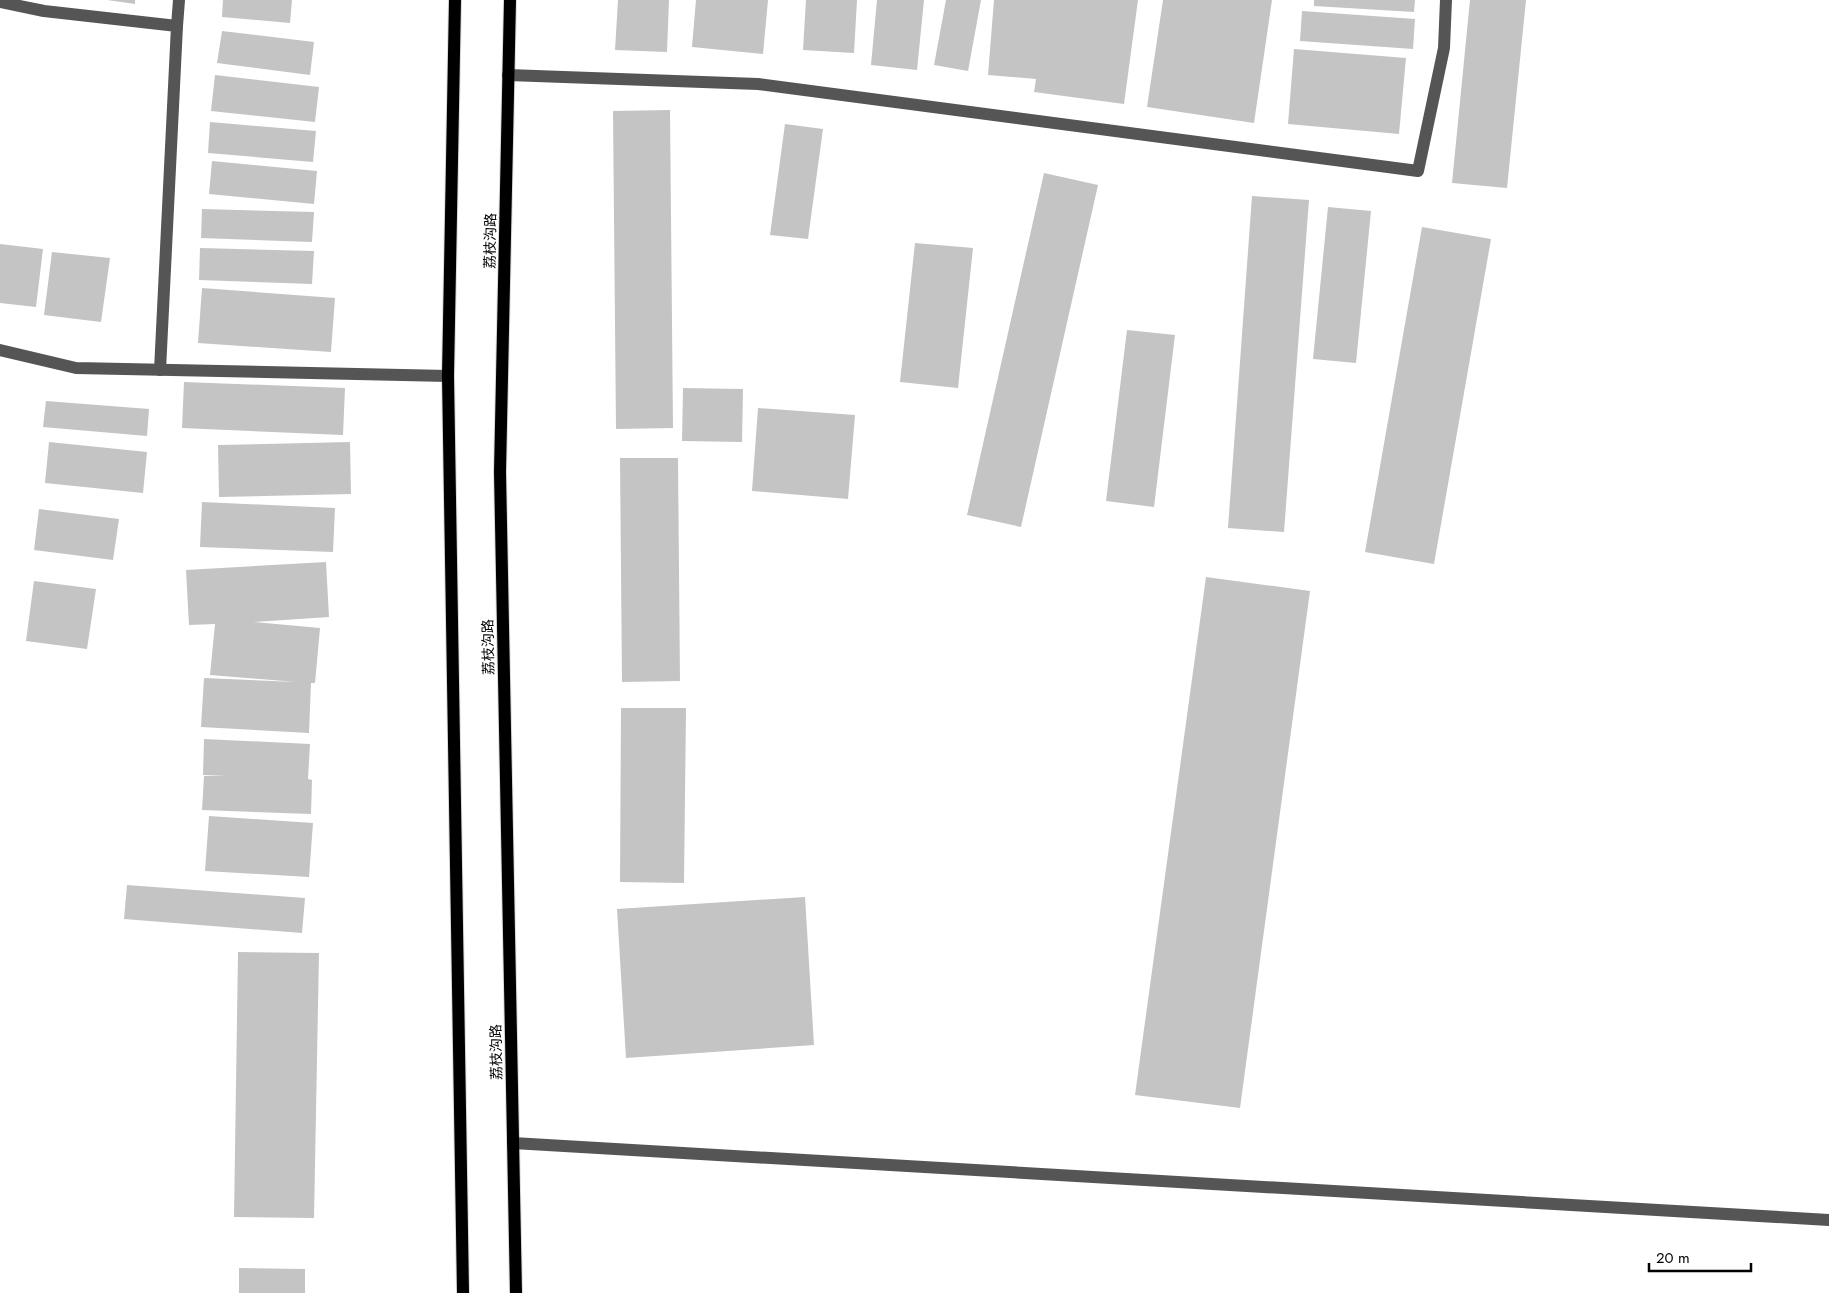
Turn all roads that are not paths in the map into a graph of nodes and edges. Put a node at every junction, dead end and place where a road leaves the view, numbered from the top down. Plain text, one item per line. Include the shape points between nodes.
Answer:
1 (179, 0) edge
2 (455, 0) edge
3 (510, 0) edge
4 (1446, 0) edge
5 (0, 2) edge
6 (177, 26) junction
7 (508, 75) junction
8 (0, 350) edge
9 (160, 370) junction
10 (448, 376) junction
11 (513, 1142) junction
12 (1829, 1220) edge
13 (463, 1293) edge
14 (516, 1293) edge

1 - 6 street
2 - 10 main road
3 - 7 main road, 荔枝沟路
4 - 7 street via 1444,48 1418,171 758,84
5 - 6 street via 44,11
6 - 9 street
7 - 11 main road, 荔枝沟路 via 500,472
8 - 9 street via 76,368
9 - 10 street
10 - 13 main road
11 - 12 street
11 - 14 main road, 荔枝沟路

